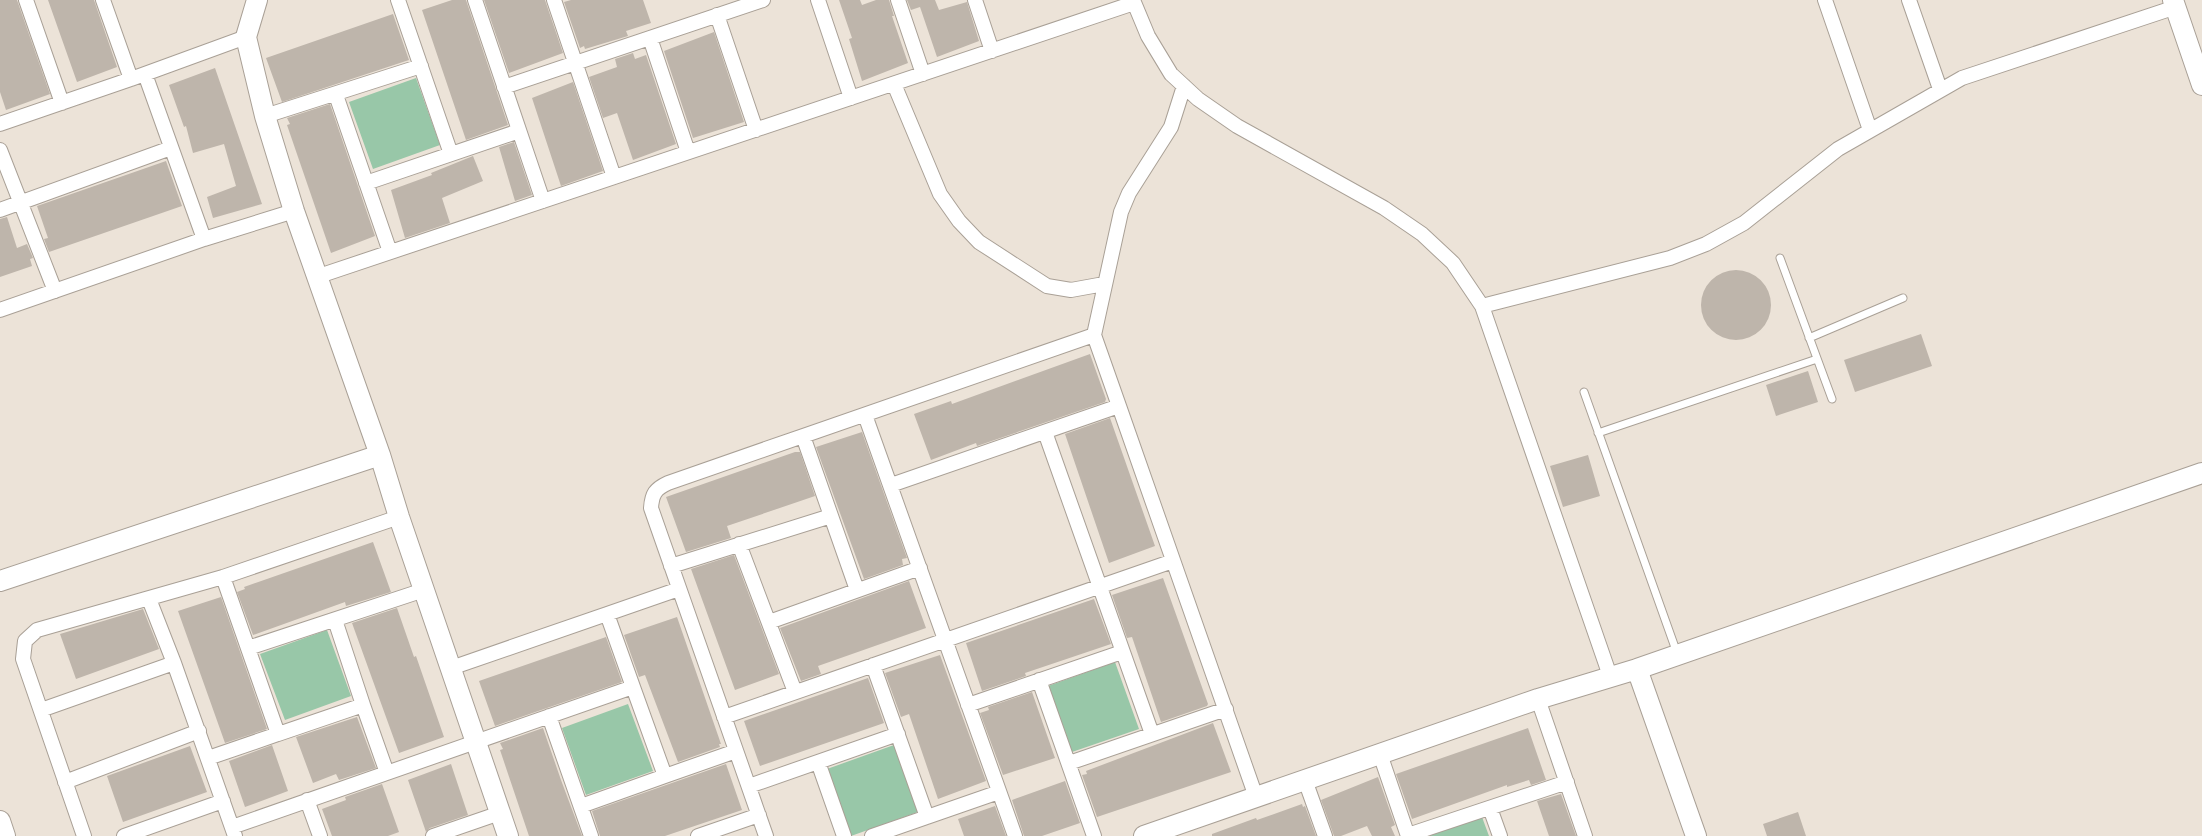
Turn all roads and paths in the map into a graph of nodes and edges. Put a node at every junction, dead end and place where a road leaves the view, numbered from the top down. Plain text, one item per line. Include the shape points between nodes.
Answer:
1 (26, 0) edge
2 (103, 0) edge
3 (257, 0) edge
4 (474, 0) edge
5 (554, 0) edge
6 (763, 0) edge
7 (818, 0) edge
8 (898, 0) edge
9 (975, 0) edge
10 (1825, 0) edge
11 (1909, 0) edge
12 (401, 1) edge
13 (1134, 2) edge
14 (2175, 4) edge
15 (723, 9) edge
16 (246, 37) junction
17 (650, 38) junction
18 (992, 51) junction
19 (575, 63) junction
20 (421, 66) junction
21 (145, 74) junction
22 (923, 74) junction
23 (131, 79) junction
24 (894, 84) junction
25 (2202, 85) edge
26 (1184, 86) junction
27 (504, 87) junction
28 (1940, 89) junction
29 (336, 95) junction
30 (851, 98) junction
31 (62, 103) junction
32 (265, 116) junction
33 (0, 124) edge
34 (756, 130) junction
35 (1870, 130) junction
36 (519, 132) junction
37 (172, 148) junction
38 (0, 150) edge
39 (688, 152) junction
40 (451, 154) junction
41 (614, 177) junction
42 (366, 183) junction
43 (543, 201) junction
44 (21, 204) junction
45 (0, 210) edge
46 (294, 212) junction
47 (204, 240) junction
48 (390, 252) junction
49 (1780, 258) dead end
50 (316, 277) junction
51 (1104, 284) junction
52 (55, 291) junction
53 (1903, 298) dead end
54 (1482, 306) junction
55 (0, 310) edge
56 (1094, 335) junction
57 (1809, 338) junction
58 (1817, 359) junction
59 (1584, 392) dead end
60 (1832, 399) dead end
61 (1119, 406) junction
62 (865, 415) junction
63 (1045, 432) junction
64 (1598, 433) junction
65 (803, 436) junction
66 (380, 455) junction
67 (2202, 473) edge
68 (891, 485) junction
69 (831, 516) junction
70 (398, 517) junction
71 (739, 544) junction
72 (1173, 561) junction
73 (671, 566) junction
74 (920, 568) junction
75 (223, 577) junction
76 (0, 581) edge
77 (1100, 586) junction
78 (679, 589) junction
79 (424, 590) junction
80 (857, 590) junction
81 (150, 599) junction
82 (607, 614) junction
83 (335, 620) junction
84 (769, 622) junction
85 (946, 640) junction
86 (248, 648) junction
87 (1122, 652) junction
88 (1678, 655) junction
89 (174, 663) junction
90 (874, 665) junction
91 (451, 668) junction
92 (1637, 669) junction
93 (1610, 676) junction
94 (1039, 680) junction
95 (633, 687) junction
96 (796, 692) junction
97 (1538, 699) junction
98 (363, 705) junction
99 (968, 705) junction
100 (1226, 709) junction
101 (41, 710) junction
102 (549, 716) junction
103 (724, 717) junction
104 (199, 732) junction
105 (278, 734) junction
106 (898, 734) junction
107 (1152, 734) junction
108 (476, 742) junction
109 (736, 751) junction
110 (1380, 754) junction
111 (208, 758) junction
112 (818, 762) junction
113 (1069, 763) junction
114 (387, 773) junction
115 (665, 776) junction
116 (1305, 780) junction
117 (65, 782) junction
118 (1567, 782) junction
119 (749, 786) junction
120 (999, 792) junction
121 (1256, 797) junction
122 (307, 800) junction
123 (223, 801) junction
124 (581, 806) junction
125 (1490, 808) junction
126 (500, 813) junction
127 (759, 815) junction
128 (927, 817) junction
129 (0, 821) edge
130 (234, 831) edge
131 (1152, 835) edge
132 (5, 836) edge
133 (84, 836) edge
134 (124, 836) edge
135 (320, 836) edge
136 (433, 836) edge
137 (508, 836) edge
138 (591, 836) edge
139 (698, 836) edge
140 (766, 836) edge
141 (844, 836) edge
142 (872, 836) edge
143 (1015, 836) edge
144 (1094, 836) edge
145 (1325, 836) edge
146 (1408, 836) edge
147 (1500, 836) edge
148 (1585, 836) edge
149 (1696, 836) edge

1 - 31 street
2 - 23 street
3 - 16 street
4 - 27 street
5 - 19 street
6 - 15 street
7 - 30 street
8 - 22 street
9 - 18 street
10 - 35 street
11 - 28 street
12 - 20 street
13 - 18 street
13 - 26 street via 1148,36 1171,74
14 - 25 street
14 - 28 street via 2125,26 1987,69
15 - 17 street
15 - 34 street
16 - 21 street
16 - 32 street
17 - 19 street
17 - 39 street
18 - 22 street
19 - 27 street
19 - 41 street
20 - 29 street
20 - 40 street
21 - 23 street
21 - 37 street
22 - 24 street
23 - 31 street
24 - 30 street
24 - 51 street via 940,194 979,242 1047,286 1071,290
26 - 51 street via 1171,127 1120,212
26 - 54 street via 1237,126 1384,208 1422,234 1453,263
27 - 36 street
28 - 35 street
29 - 32 street
29 - 42 street
30 - 34 street
31 - 33 street
32 - 46 street
34 - 39 street
35 - 54 street via 1838,149 1744,223 1706,244 1670,258
36 - 40 street
36 - 43 street
37 - 44 street
37 - 47 street
38 - 44 street
39 - 41 street
40 - 42 street
41 - 43 street
42 - 48 street
43 - 48 street
44 - 45 street
44 - 52 street
46 - 47 street
46 - 50 street
47 - 52 street
48 - 50 street
49 - 57 lane
50 - 66 street
51 - 56 street
52 - 55 street
53 - 57 lane
54 - 93 street
56 - 61 street
56 - 62 street
57 - 58 lane
58 - 60 lane
58 - 64 lane
59 - 64 lane
61 - 63 street
61 - 72 street
62 - 65 street
62 - 68 street
63 - 68 street
63 - 77 street
64 - 88 lane
65 - 69 street
65 - 73 street via 659,487 652,496 651,508
66 - 70 street
66 - 76 street
67 - 88 street
68 - 74 street
69 - 71 street
69 - 80 street
70 - 75 street
70 - 79 street
71 - 73 street
71 - 84 street
72 - 77 street
72 - 100 street
73 - 78 street
74 - 80 street
74 - 85 street
75 - 81 street
75 - 86 street
77 - 85 street
77 - 87 street
78 - 82 street
78 - 103 street
79 - 83 street
79 - 91 street
80 - 84 street
81 - 89 street
81 - 101 street via 32,633 25,641 23,659
82 - 91 street
82 - 95 street
83 - 86 street
83 - 98 street
84 - 96 street
85 - 90 street
85 - 99 street
86 - 105 street
87 - 94 street
87 - 107 street
88 - 92 street
89 - 101 street
89 - 104 street
90 - 96 street
90 - 106 street
91 - 108 street
92 - 93 street
92 - 149 street
93 - 97 street
94 - 99 street
94 - 113 street
95 - 102 street
95 - 115 street
96 - 103 street
97 - 110 street
97 - 118 street
98 - 105 street
98 - 114 street
99 - 120 street
100 - 107 street
100 - 121 street
101 - 117 street
102 - 108 street
102 - 124 street
103 - 109 street
104 - 111 street
104 - 117 street
105 - 111 street
106 - 112 street
106 - 128 street
107 - 113 street
108 - 114 street
108 - 126 street
109 - 115 street
109 - 119 street
110 - 116 street
110 - 146 street
111 - 123 street
112 - 119 street
112 - 141 street
113 - 144 street
114 - 122 street
115 - 124 street
116 - 121 street
116 - 145 street
117 - 133 street
118 - 125 street
118 - 148 street
119 - 127 street
120 - 128 street
120 - 143 street
121 - 131 street
122 - 130 street
122 - 135 street
123 - 130 street
123 - 134 street
124 - 138 street
125 - 146 street
125 - 147 street
126 - 136 street
126 - 137 street
127 - 139 street
127 - 140 street
128 - 142 street
129 - 132 street

